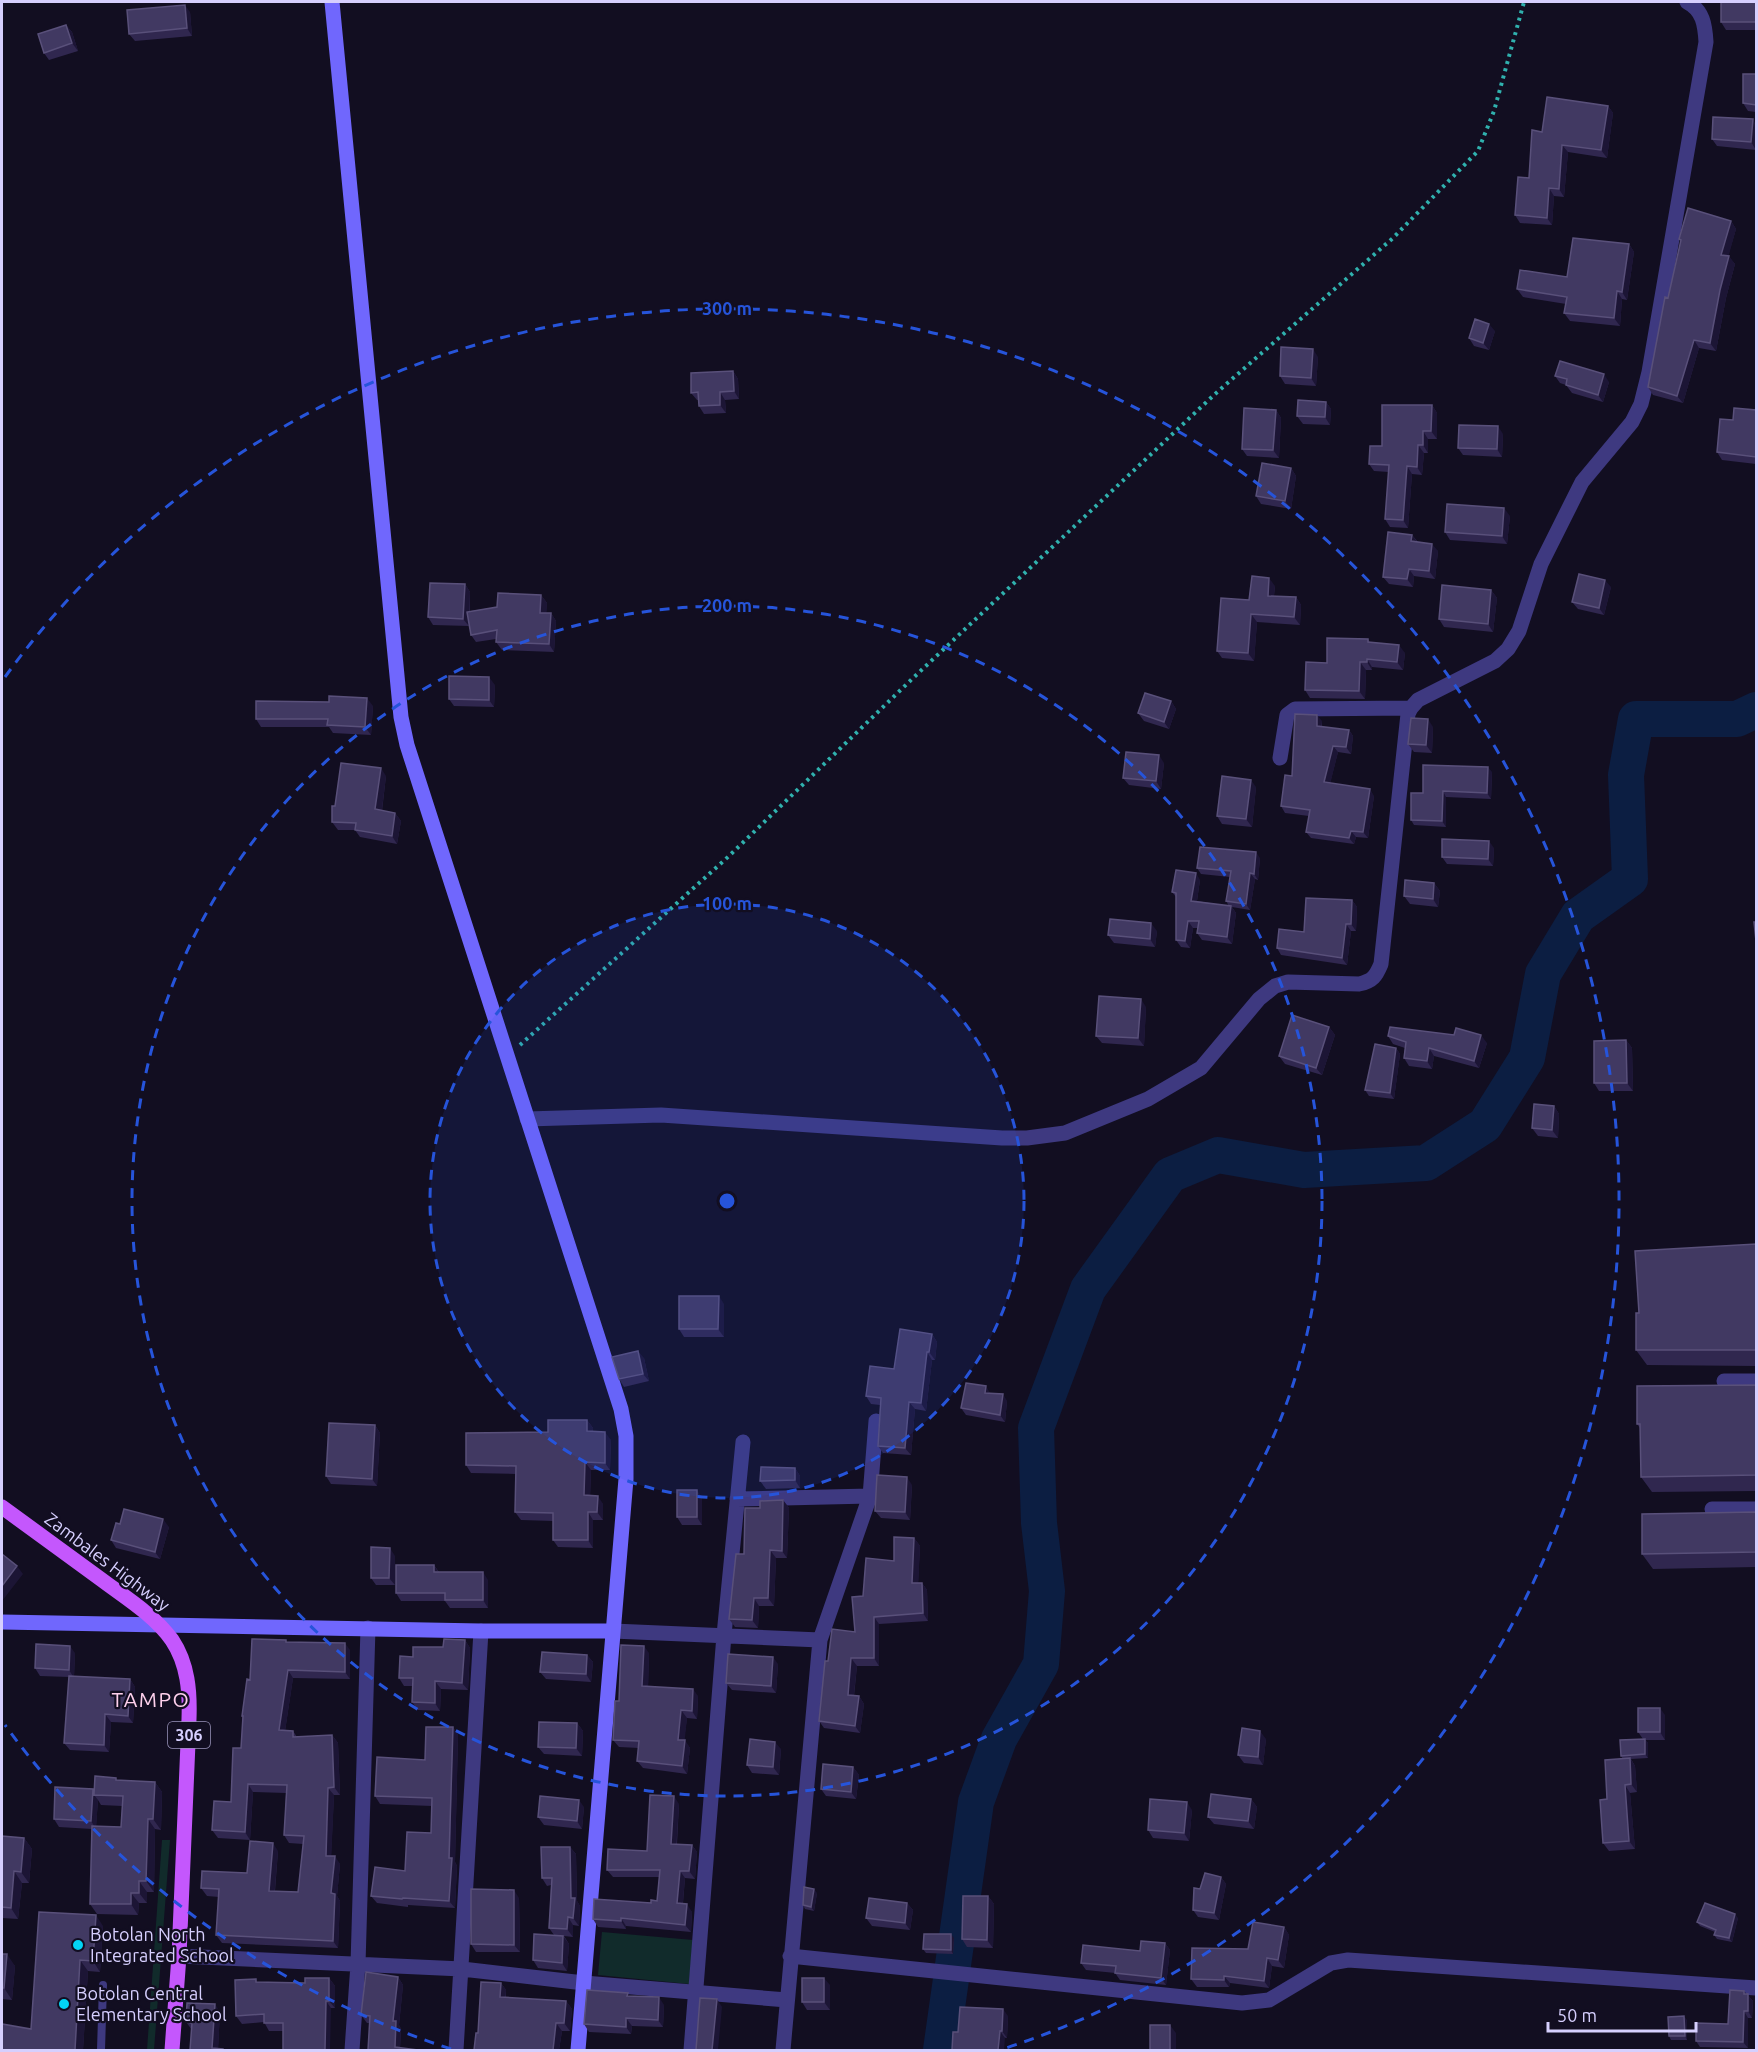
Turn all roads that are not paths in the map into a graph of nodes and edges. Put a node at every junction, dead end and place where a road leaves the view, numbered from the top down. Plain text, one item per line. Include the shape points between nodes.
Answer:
1 (332, 2) edge
2 (1687, 2) edge
3 (1410, 708) junction
4 (1280, 758) dead end
5 (527, 1119) junction
6 (1724, 1381) dead end
7 (1756, 1381) edge
8 (876, 1421) dead end
9 (743, 1442) dead end
10 (870, 1496) junction
11 (737, 1499) junction
12 (2, 1507) edge
13 (1712, 1509) dead end
14 (1756, 1509) edge
15 (2, 1622) edge
16 (158, 1624) junction
17 (368, 1628) junction
18 (481, 1631) junction
19 (613, 1631) junction
20 (724, 1635) junction
21 (820, 1640) junction
22 (179, 1956) junction
23 (790, 1956) junction
24 (358, 1964) junction
25 (462, 1969) junction
26 (584, 1983) junction
27 (103, 1985) dead end
28 (1756, 1988) edge
29 (695, 1991) junction
30 (787, 2000) junction
31 (101, 2050) edge
32 (172, 2050) edge
33 (352, 2050) edge
34 (456, 2050) edge
35 (578, 2050) edge
36 (691, 2050) edge
37 (783, 2050) edge

1 - 5 street via 401,717
2 - 3 street via 1702,15 1706,42 1641,404 1632,422 1582,482 1541,564 1519,631 1508,649 1495,661 1418,700
3 - 4 street via 1294,709 1287,715
3 - 5 street via 1377,975 1370,982 1359,984 1288,982 1275,986 1259,999 1201,1068 1148,1099 1065,1133 1027,1138 661,1114
5 - 19 street via 621,1409 626,1436
6 - 7 street
8 - 10 street
9 - 11 street
10 - 11 street
10 - 21 street
11 - 20 street
12 - 16 main road, Zambales Highway / 306
13 - 14 street
15 - 16 street
16 - 17 street
16 - 22 main road, Zambales Highway / 306 via 172,1641 185,1668 190,1694
17 - 18 street
17 - 24 street
18 - 19 street
18 - 25 street
19 - 20 street
19 - 26 street
20 - 21 street
20 - 29 street
21 - 23 street
22 - 24 street
22 - 32 main road, Zambales Highway / 306
23 - 28 street via 1242,2003 1269,2000 1331,1963 1348,1960
23 - 30 street
24 - 25 street
24 - 33 street
25 - 26 street
25 - 34 street
26 - 29 street
26 - 35 street
27 - 31 lane
29 - 30 street
29 - 36 street
30 - 37 street

